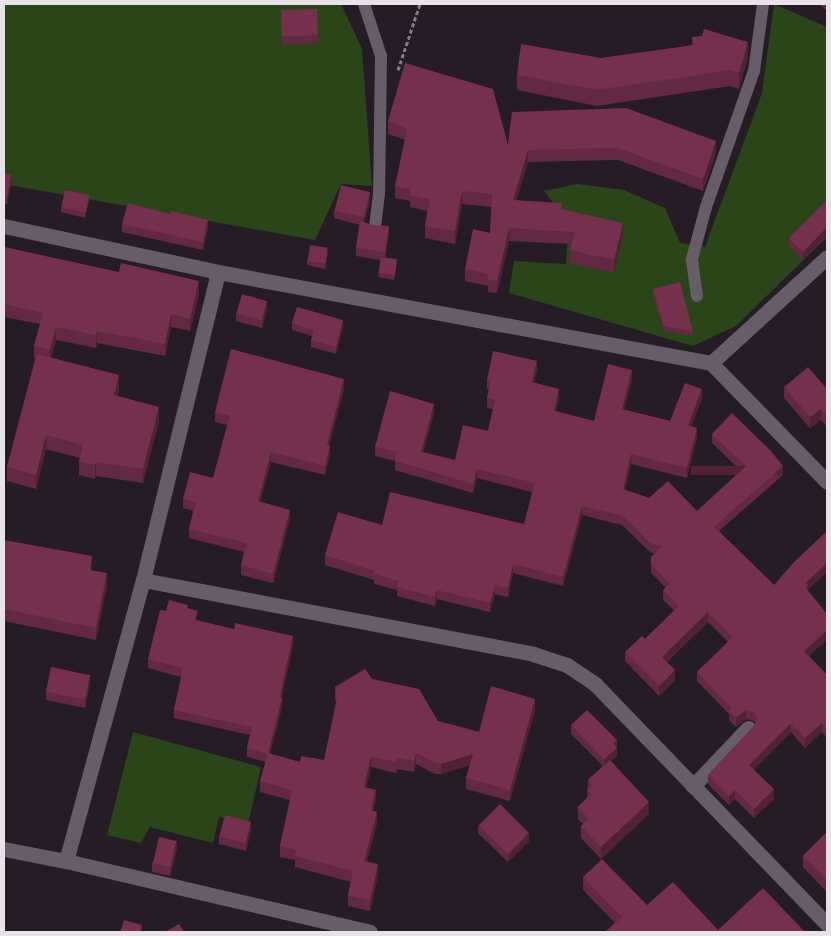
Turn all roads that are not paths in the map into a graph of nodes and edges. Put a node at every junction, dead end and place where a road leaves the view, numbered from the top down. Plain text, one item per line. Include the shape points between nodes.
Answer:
1 (364, 4) edge
2 (763, 4) edge
3 (375, 225) edge
4 (4, 226) edge
5 (827, 257) edge
6 (218, 272) junction
7 (697, 296) dead end
8 (711, 363) junction
9 (827, 482) edge
10 (143, 580) junction
11 (748, 728) dead end
12 (693, 786) junction
13 (4, 849) edge
14 (66, 861) junction
15 (827, 924) edge
16 (370, 932) edge

1 - 3 lane via 381,56 379,194
2 - 7 lane via 754,71 706,207 692,259
4 - 6 street
5 - 8 street
6 - 8 street
6 - 10 street
8 - 9 street
10 - 12 street via 533,654 567,665 595,684
10 - 14 street
11 - 12 street
12 - 15 street
13 - 14 street
14 - 16 street

